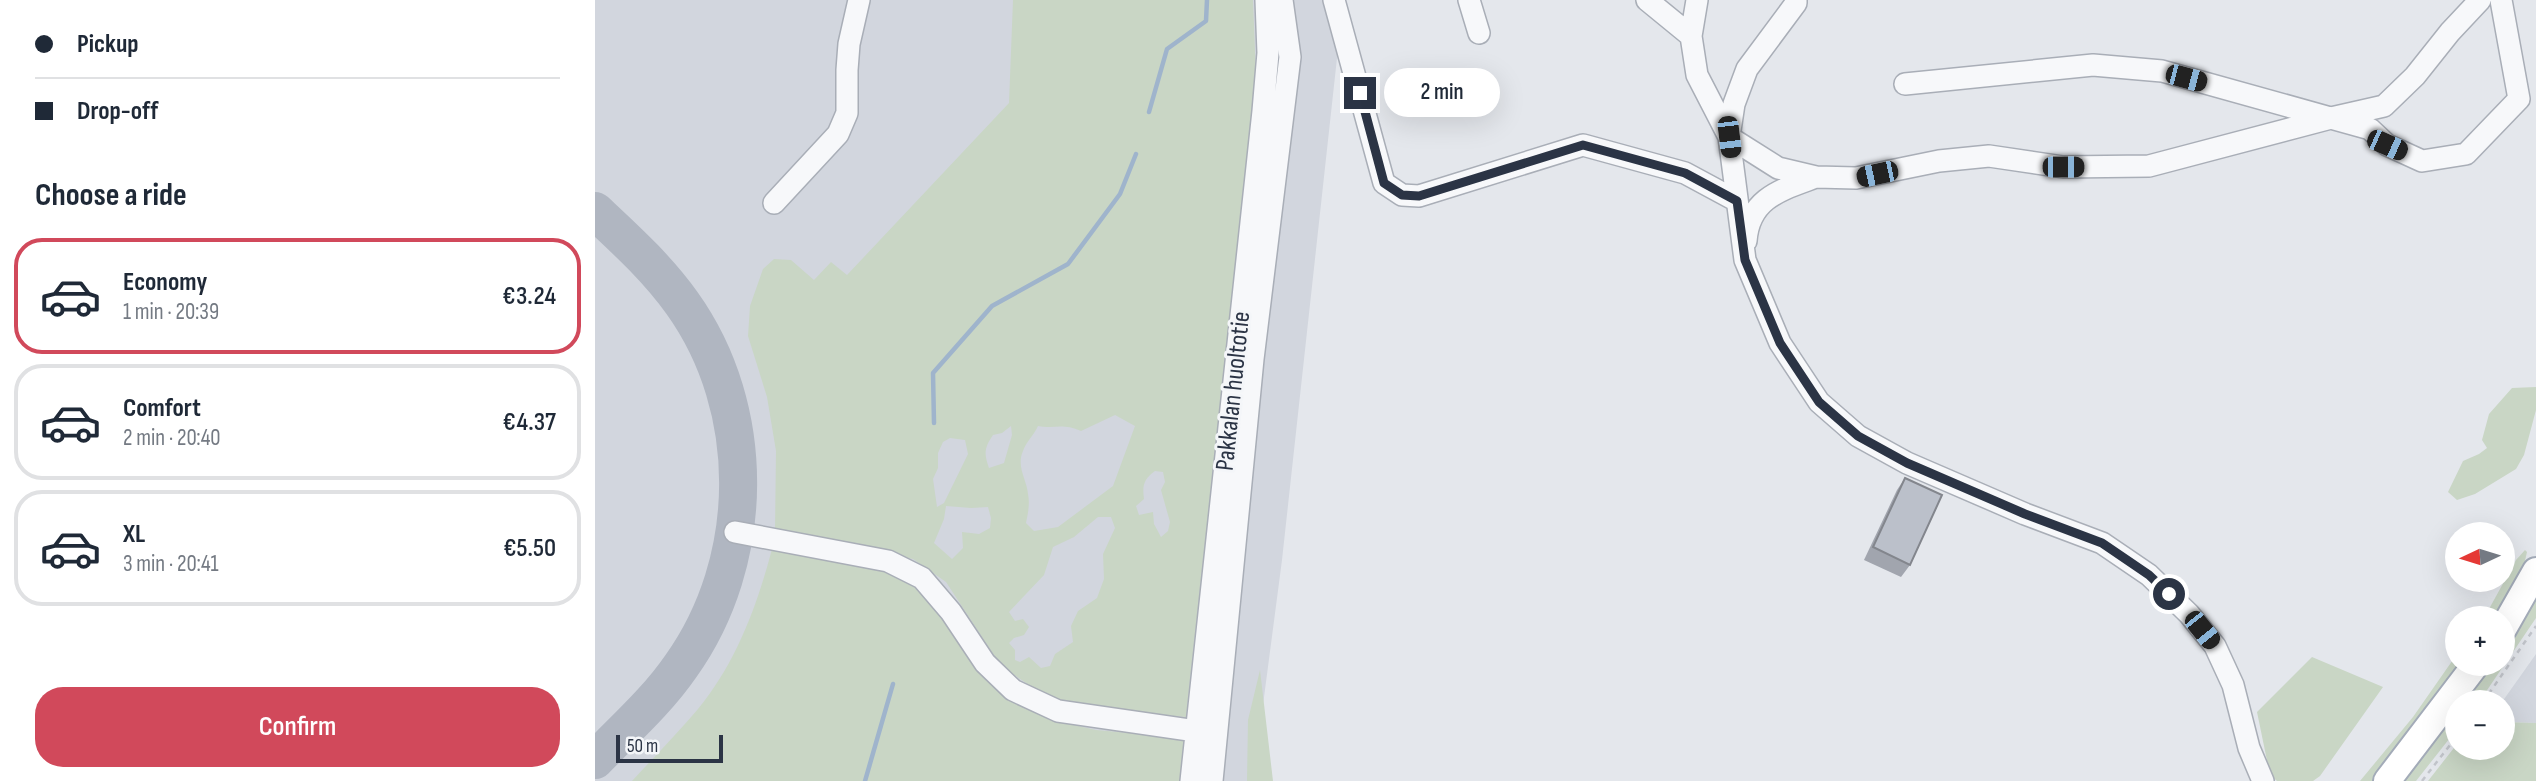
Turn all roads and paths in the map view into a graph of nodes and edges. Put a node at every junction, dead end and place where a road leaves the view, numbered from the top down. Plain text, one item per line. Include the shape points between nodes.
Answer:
1 (859, 0) edge
2 (1266, 0) edge
3 (1282, 0) edge
4 (1333, 0) edge
5 (1469, 0) edge
6 (1647, 0) edge
7 (1697, 0) edge
8 (1796, 0) edge
9 (2480, 0) edge
10 (2501, 0) edge
11 (1479, 33) dead end
12 (1691, 36) junction
13 (2536, 82) edge
14 (1905, 85) dead end
15 (2519, 99) junction
16 (2331, 118) junction
17 (1729, 137) junction
18 (1816, 177) junction
19 (1737, 201) junction
20 (773, 203) dead end
21 (1745, 260) junction
22 (735, 532) dead end
23 (2536, 570) edge
24 (2515, 608) edge
25 (2536, 626) edge
26 (2467, 676) edge
27 (2491, 690) edge
28 (1196, 731) junction
29 (2445, 751) edge
30 (1191, 781) edge
31 (1212, 781) edge
32 (2263, 781) edge
33 (2387, 781) edge
34 (2422, 781) edge

1 - 20 lane via 846,70 847,113 838,134
2 - 28 lane, Pakkalan huoltotie via 1263,111
3 - 31 lane via 1290,57 1253,359
4 - 19 lane via 1384,183 1402,195 1419,196 1583,145 1685,173
5 - 11 lane
6 - 12 lane
7 - 12 lane
8 - 17 lane via 1747,69 1734,104
9 - 16 lane via 2384,106
10 - 15 lane
12 - 17 lane via 1697,75
13 - 15 lane
14 - 16 lane via 2092,65 2162,71
15 - 16 lane via 2466,154 2422,161 2387,145 2370,129
16 - 18 lane via 2149,166 2063,167 1989,156 1857,178
17 - 18 lane via 1778,168
17 - 19 lane
18 - 21 lane via 1776,192 1759,204 1747,227
19 - 21 lane
21 - 32 lane via 1780,343 1819,402 1858,436 1907,463 2102,543 2149,575 2189,614 2215,646 2234,685 2249,748
22 - 28 lane via 888,562 922,578 985,663 1013,690 1058,711
23 - 24 main road
25 - 27 path
26 - 33 main road
28 - 30 lane, Pakkalan huoltotie
29 - 34 path

